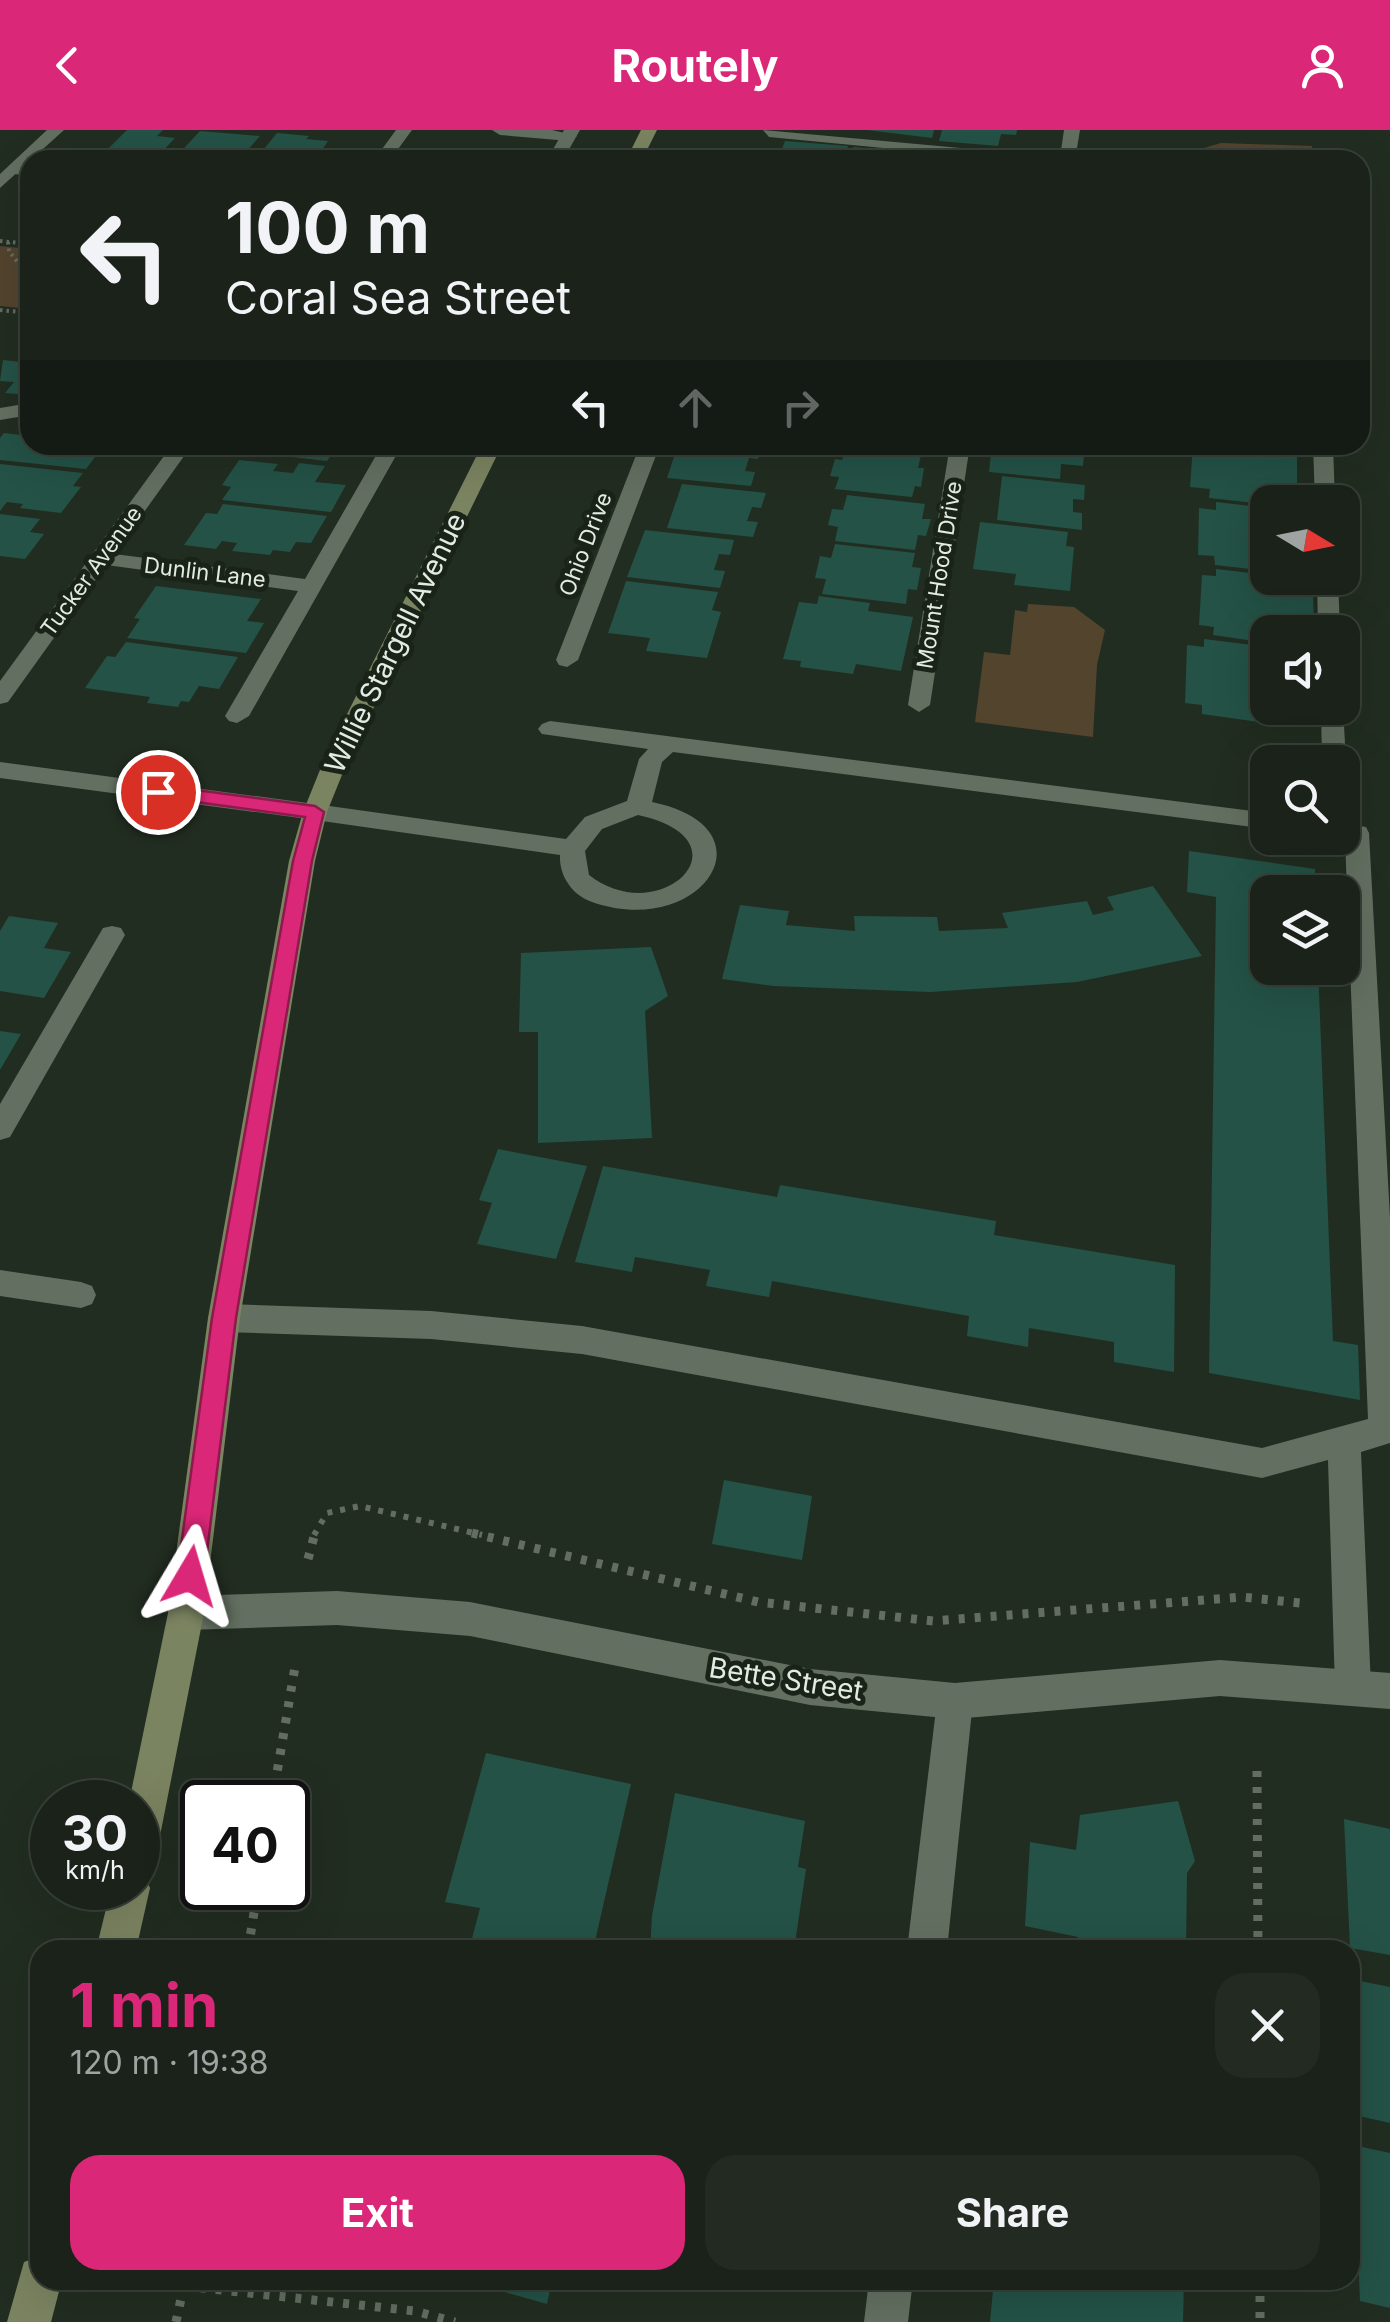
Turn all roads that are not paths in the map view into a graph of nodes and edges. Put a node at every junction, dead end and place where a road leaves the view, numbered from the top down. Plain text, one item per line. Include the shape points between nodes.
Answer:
1 (56, 130) edge
2 (500, 130) edge
3 (768, 132) edge
4 (570, 133) edge
5 (35, 150) edge
6 (952, 150) edge
7 (175, 455) edge
8 (386, 455) edge
9 (487, 455) edge
10 (646, 455) edge
11 (958, 455) edge
12 (1323, 455) edge
13 (1324, 485) edge
14 (98, 558) junction
15 (311, 586) junction
16 (568, 660) dead end
17 (0, 697) edge
18 (918, 705) dead end
19 (237, 716) dead end
20 (550, 729) dead end
21 (669, 743) junction
22 (0, 770) edge
23 (638, 808) junction
24 (315, 812) junction
25 (1250, 819) edge
26 (572, 848) junction
27 (1358, 855) edge
28 (112, 935) dead end
29 (0, 1128) edge
30 (8, 1284) edge
31 (81, 1296) dead end
32 (224, 1318) junction
33 (1344, 1441) junction
34 (186, 1613) junction
35 (1353, 1688) junction
36 (1390, 1690) edge
37 (955, 1701) junction
38 (152, 1780) edge
39 (125, 1910) edge
40 (118, 1940) edge
41 (928, 1940) edge
42 (37, 2290) edge
43 (890, 2290) edge
44 (29, 2322) edge
45 (886, 2322) edge

1 - 5 street
2 - 4 street
3 - 6 street
7 - 14 street, Tucker Avenue
8 - 15 street, Dunlin Lane
9 - 24 street, Willie Stargell Avenue
10 - 16 street, Ohio Drive
11 - 18 street, Mount Hood Drive
12 - 13 street
14 - 15 street, Dunlin Lane
14 - 17 street, Tucker Avenue
15 - 19 street, Dunlin Lane
20 - 21 street
21 - 23 street via 651,759
21 - 25 street
22 - 24 street
23 - 26 street via 602,816
23 - 26 street via 681,816 706,843 708,860 686,890 654,901 617,901 581,881
24 - 26 street
24 - 32 street, Willie Stargell Avenue
27 - 33 street via 1384,1430
28 - 29 street
30 - 31 street
32 - 33 street via 431,1325 582,1340 1262,1463
32 - 34 street, Willie Stargell Avenue
33 - 35 street
34 - 37 street, Bette Street via 338,1608 470,1619 810,1687
34 - 38 street, Willie Stargell Avenue
35 - 36 street, Bette Street
35 - 37 street, Bette Street via 1220,1678
37 - 41 street
39 - 40 street
42 - 44 street
43 - 45 street

